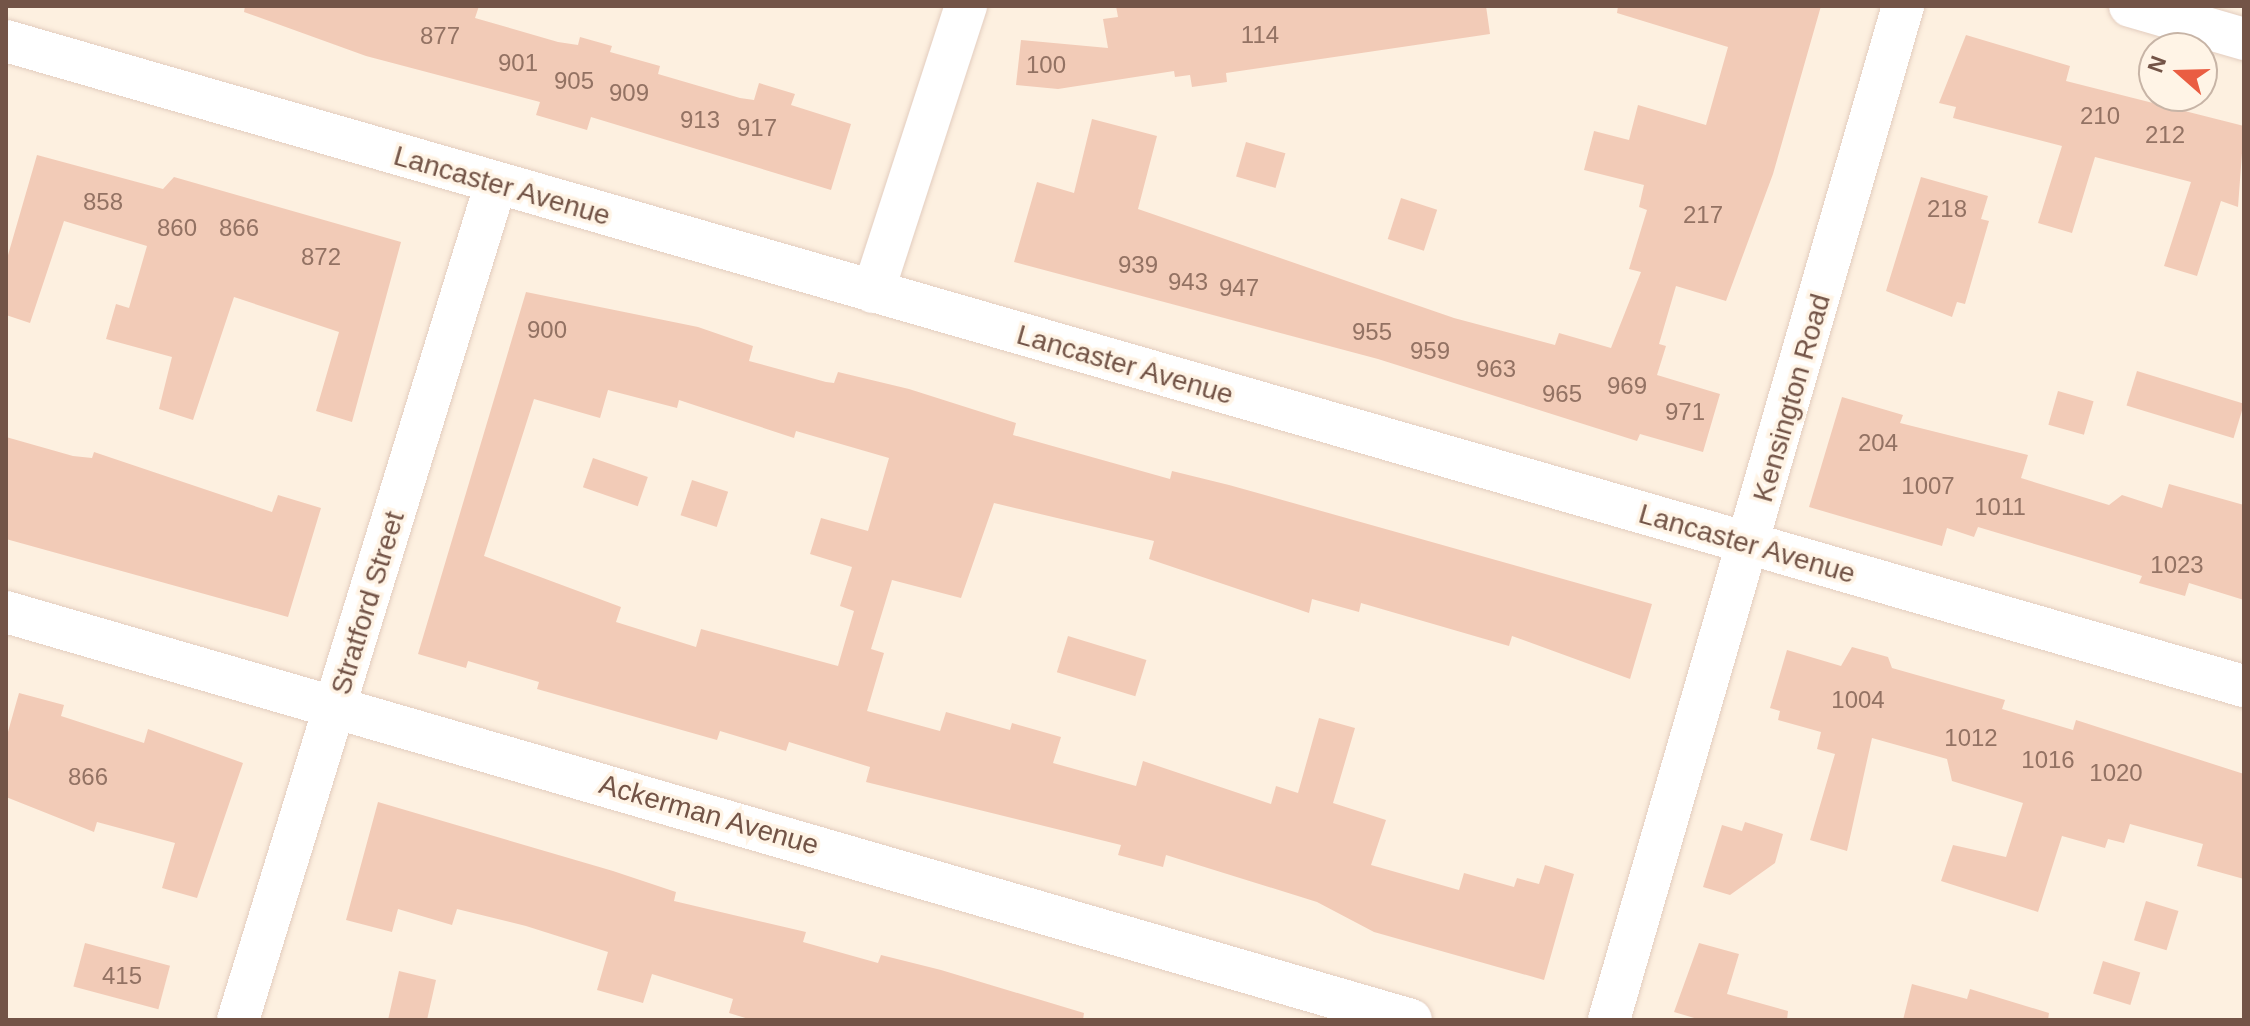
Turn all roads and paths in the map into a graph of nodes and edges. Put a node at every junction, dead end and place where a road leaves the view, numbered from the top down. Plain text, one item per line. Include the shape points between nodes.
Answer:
1 (966, 6) edge
2 (1903, 6) edge
3 (2130, 6) edge
4 (2244, 39) edge
5 (6, 41) edge
6 (495, 186) junction
7 (873, 292) junction
8 (1750, 545) junction
9 (6, 612) edge
10 (2244, 686) edge
11 (336, 706) junction
12 (238, 1020) edge
13 (1411, 1020) edge
14 (1609, 1020) edge

1 - 7 street
2 - 8 street, Kensington Road
3 - 4 street
5 - 6 street, Lancaster Avenue
6 - 7 street, Lancaster Avenue
6 - 11 street, Stratford Street
7 - 8 street, Lancaster Avenue
8 - 10 street, Lancaster Avenue
8 - 14 street, Kensington Road
9 - 11 street, Ackerman Avenue
11 - 12 street, Stratford Street
11 - 13 street, Ackerman Avenue

